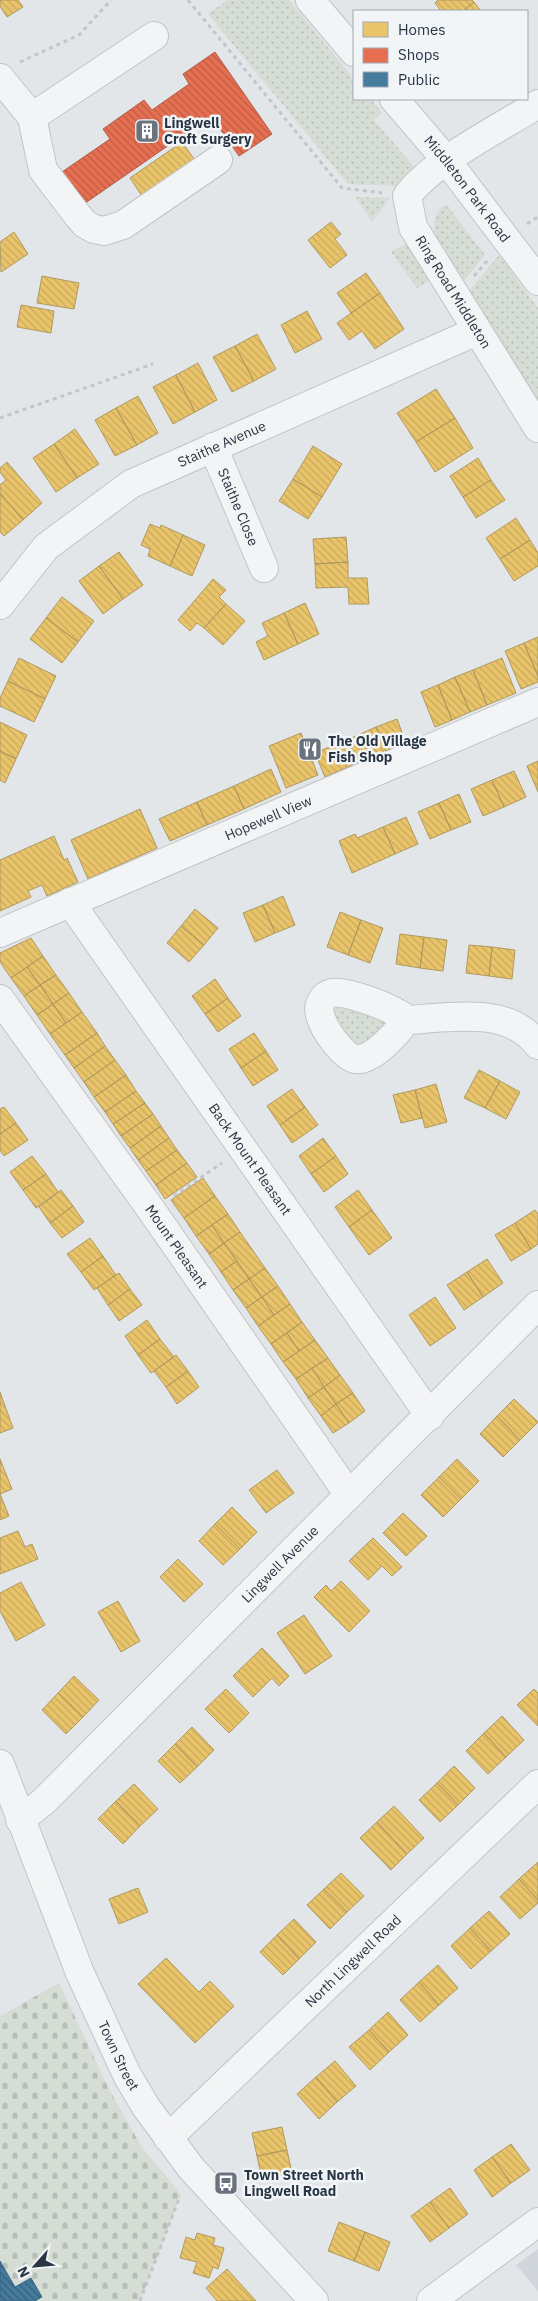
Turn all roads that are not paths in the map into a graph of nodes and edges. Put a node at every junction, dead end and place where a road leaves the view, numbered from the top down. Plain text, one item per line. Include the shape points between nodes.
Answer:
1 (310, 0) edge
2 (154, 36) dead end
3 (353, 51) edge
4 (8, 71) edge
5 (395, 100) edge
6 (538, 104) edge
7 (32, 117) junction
8 (218, 160) dead end
9 (447, 161) junction
10 (538, 281) edge
11 (477, 331) junction
12 (538, 428) edge
13 (213, 447) junction
14 (264, 568) dead end
15 (0, 605) edge
16 (538, 702) edge
17 (70, 902) junction
18 (0, 933) edge
19 (0, 999) edge
20 (408, 1019) dead end
21 (538, 1045) edge
22 (538, 1305) edge
23 (430, 1416) junction
24 (349, 1495) junction
25 (0, 1764) edge
26 (538, 1784) edge
27 (20, 1820) junction
28 (168, 2138) junction
29 (538, 2222) edge
30 (314, 2301) edge
31 (431, 2301) edge

1 - 3 street
2 - 7 street
4 - 7 street
5 - 9 street, Middleton Park Road
6 - 9 street
7 - 8 street via 43,170 85,224 104,231 124,225
9 - 10 street, Middleton Park Road
9 - 11 street, Ring Road Middleton via 418,182 407,196 413,227
11 - 12 street, Ring Road Middleton
11 - 13 street, Staithe Avenue
13 - 14 street, Staithe Close
13 - 15 street, Staithe Avenue via 132,484 46,547
16 - 17 street, Hopewell View
17 - 18 street, Hopewell View
17 - 23 street, Back Mount Pleasant
19 - 24 street, Mount Pleasant
20 - 21 street via 495,1018 516,1026
22 - 23 street, Lingwell Avenue
23 - 24 street, Lingwell Avenue
24 - 27 street, Lingwell Avenue via 44,1801
25 - 27 street, Town Street
26 - 28 street, North Lingwell Road
27 - 28 street, Town Street via 80,1973 127,2075
28 - 30 street, Town Street via 191,2168
29 - 31 street

